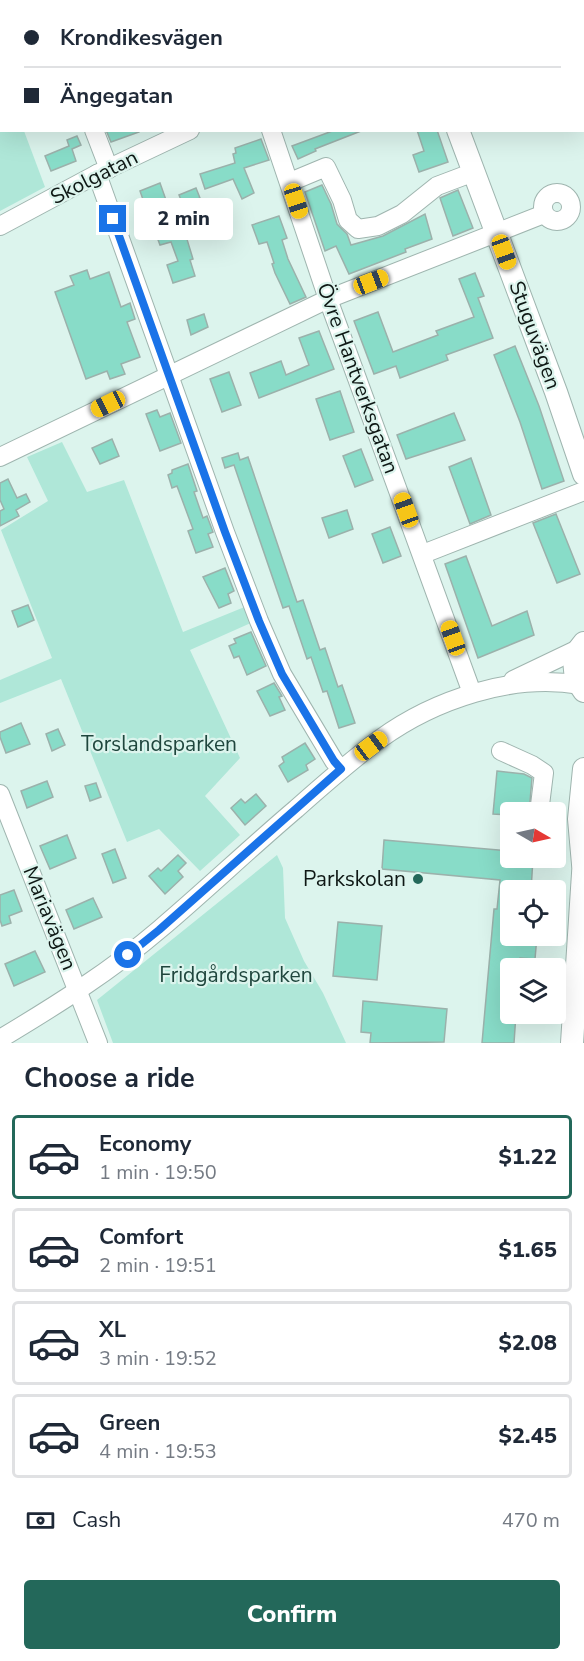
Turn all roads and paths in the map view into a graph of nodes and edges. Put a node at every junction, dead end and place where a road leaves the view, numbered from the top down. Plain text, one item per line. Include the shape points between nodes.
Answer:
1 (94, 132) edge
2 (186, 132) edge
3 (272, 132) edge
4 (459, 132) edge
5 (103, 172) junction
6 (474, 172) junction
7 (290, 182) junction
8 (576, 198) edge
9 (0, 226) edge
10 (497, 232) junction
11 (328, 299) junction
12 (169, 375) junction
13 (0, 457) edge
14 (584, 474) edge
15 (584, 491) edge
16 (423, 554) junction
17 (582, 645) edge
18 (503, 685) junction
19 (582, 688) edge
20 (472, 693) junction
21 (501, 750) dead end
22 (341, 769) junction
23 (584, 769) edge
24 (0, 794) edge
25 (540, 802) edge
26 (583, 861) edge
27 (581, 950) edge
28 (78, 989) junction
29 (0, 1039) edge
30 (98, 1043) edge
31 (572, 1043) edge

1 - 5 street
2 - 5 street, Skolgatan
3 - 7 street, Övre Hantverksgatan
4 - 6 main road, Stuguvägen
5 - 9 street, Skolgatan
5 - 12 street
6 - 7 street via 437,186 402,214 378,226 358,229 348,220 326,166
6 - 10 main road, Stuguvägen
7 - 11 street, Övre Hantverksgatan
8 - 10 street via 553,194 543,204 544,214
10 - 11 street
10 - 14 main road, Stuguvägen
11 - 12 street
11 - 16 street, Övre Hantverksgatan
12 - 13 street
12 - 22 street via 274,657
15 - 16 street
16 - 20 street, Övre Hantverksgatan
17 - 18 street
17 - 19 main road via 575,660 575,673
18 - 19 street via 550,681
18 - 20 street
20 - 22 street via 420,715
21 - 25 street via 544,773
22 - 28 street via 159,930
23 - 26 main road via 579,819
24 - 28 street, Mariavägen
26 - 27 main road
27 - 31 main road
28 - 29 street
28 - 30 street, Mariavägen

